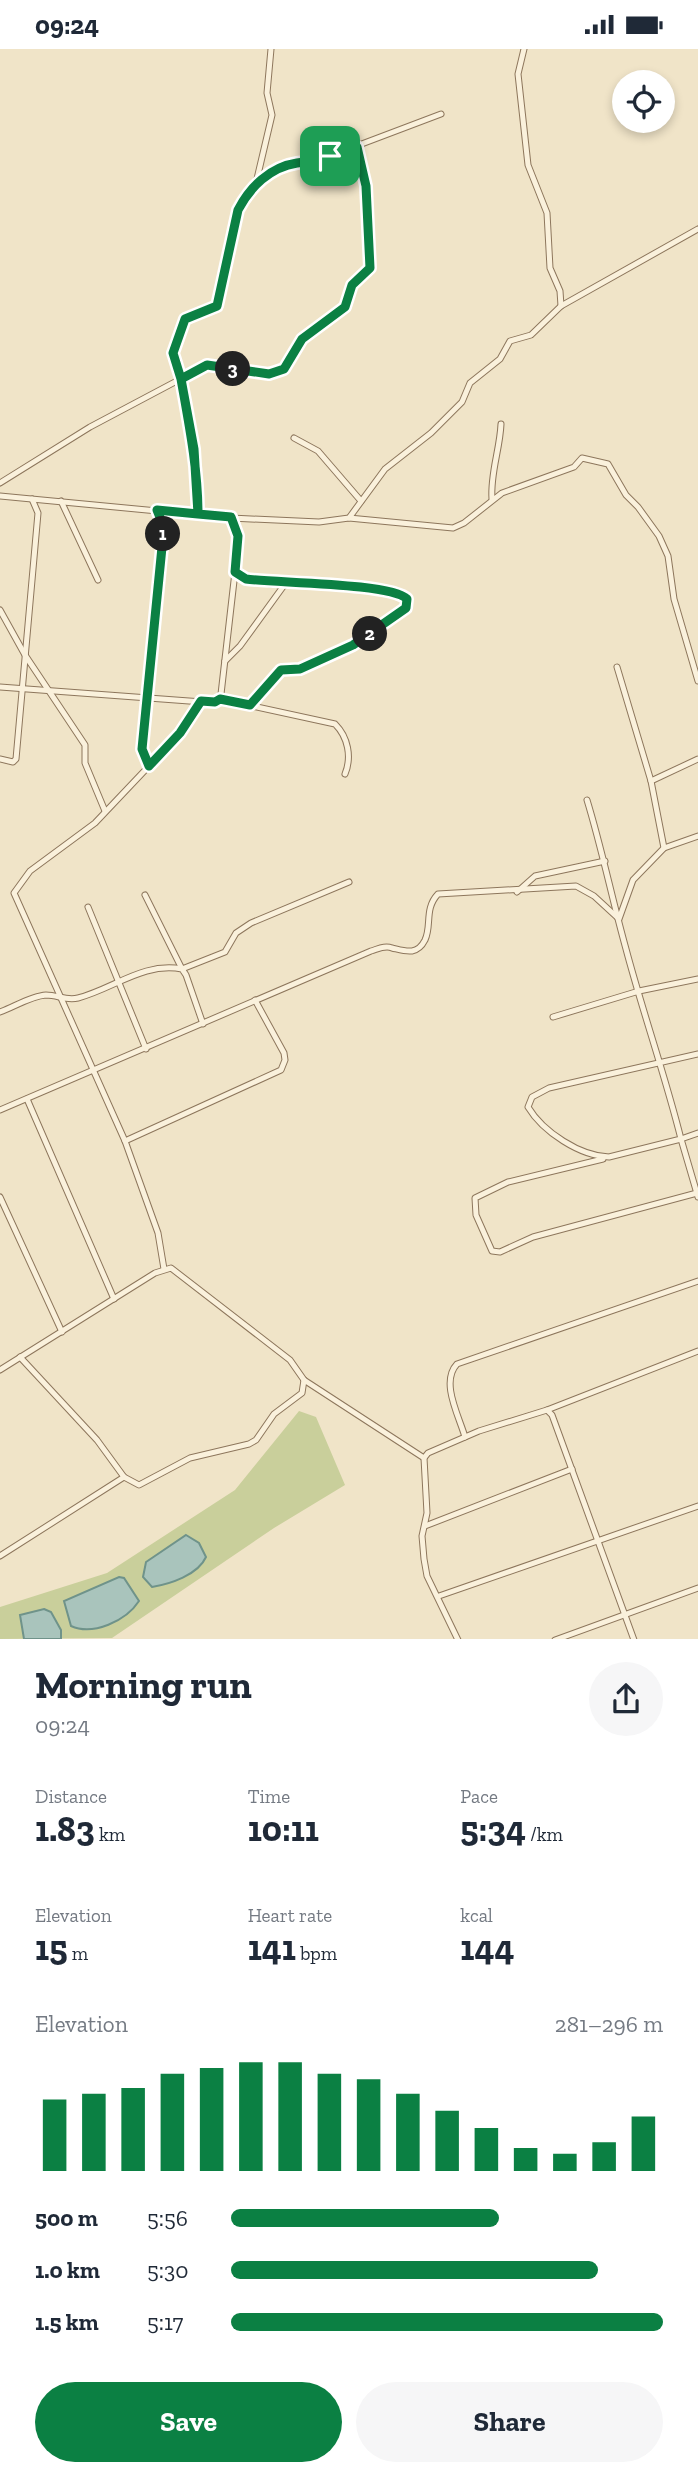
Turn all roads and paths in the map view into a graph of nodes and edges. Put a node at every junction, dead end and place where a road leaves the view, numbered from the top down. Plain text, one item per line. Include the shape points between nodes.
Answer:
1 (271, 49) edge
2 (524, 49) edge
3 (441, 114) dead end
4 (357, 147) junction
5 (256, 186) junction
6 (698, 229) edge
7 (561, 306) junction
8 (181, 379) junction
9 (501, 424) dead end
10 (294, 438) dead end
11 (0, 483) edge
12 (0, 496) edge
13 (32, 499) junction
14 (492, 499) junction
15 (61, 501) junction
16 (361, 501) junction
17 (157, 510) junction
18 (198, 514) junction
19 (231, 517) junction
20 (349, 518) junction
21 (235, 572) junction
22 (98, 580) dead end
23 (285, 584) junction
24 (0, 610) edge
25 (25, 655) junction
26 (225, 661) junction
27 (617, 667) dead end
28 (698, 681) edge
29 (0, 687) edge
30 (22, 687) junction
31 (48, 690) junction
32 (147, 697) junction
33 (220, 699) junction
34 (201, 701) junction
35 (250, 705) junction
36 (0, 759) edge
37 (698, 759) edge
38 (149, 766) junction
39 (345, 774) dead end
40 (651, 781) junction
41 (587, 800) dead end
42 (105, 810) junction
43 (698, 837) edge
44 (664, 848) junction
45 (605, 861) junction
46 (349, 881) dead end
47 (517, 892) junction
48 (145, 895) dead end
49 (88, 907) dead end
50 (618, 919) junction
51 (182, 969) junction
52 (698, 979) edge
53 (118, 981) junction
54 (639, 991) junction
55 (58, 997) junction
56 (255, 1000) junction
57 (0, 1012) edge
58 (553, 1017) dead end
59 (203, 1024) junction
60 (146, 1049) junction
61 (698, 1054) edge
62 (660, 1062) junction
63 (91, 1072) junction
64 (27, 1099) junction
65 (0, 1110) edge
66 (698, 1133) edge
67 (681, 1139) junction
68 (125, 1141) junction
69 (609, 1157) junction
70 (697, 1195) edge
71 (0, 1197) edge
72 (164, 1269) junction
73 (698, 1281) edge
74 (114, 1299) junction
75 (62, 1332) junction
76 (698, 1351) edge
77 (20, 1357) junction
78 (0, 1370) edge
79 (304, 1380) junction
80 (547, 1410) junction
81 (465, 1437) junction
82 (424, 1458) junction
83 (572, 1469) junction
84 (124, 1477) junction
85 (698, 1506) edge
86 (424, 1526) junction
87 (597, 1542) junction
88 (0, 1556) edge
89 (698, 1588) edge
90 (439, 1596) junction
91 (625, 1615) junction
92 (458, 1639) edge
93 (558, 1639) edge
94 (634, 1639) edge

1 - 5 street via 267,93 272,115
2 - 7 street via 519,74 528,165 547,212 550,268
3 - 4 street
4 - 5 street via 283,167 265,175
4 - 8 street via 366,186 371,264 352,285 345,307 302,339 294,358 278,372 207,365
5 - 8 street via 238,210 217,306 181,325 173,353
6 - 7 street
7 - 16 street via 531,335 510,341 500,359 470,383 463,402 385,469
8 - 11 street via 90,427
8 - 18 street via 194,449
9 - 14 street
10 - 16 street via 318,451
12 - 13 street
13 - 15 street
13 - 25 street via 38,513
14 - 20 street via 453,527
14 - 28 street via 574,467 582,458 612,467 668,556 677,610
15 - 17 street
15 - 22 street
16 - 20 street
17 - 18 street
17 - 32 street via 164,527
18 - 19 street
19 - 20 street via 319,522
19 - 21 street via 238,536
21 - 23 street via 246,579
21 - 26 street
23 - 26 street
23 - 35 street via 398,592 407,599 406,608 353,645 300,669 281,670
24 - 25 street
25 - 30 street
25 - 31 street
26 - 33 street
27 - 40 street
29 - 30 street
30 - 31 street
30 - 36 street via 16,758 13,762
31 - 32 street
31 - 42 street via 85,745 85,763
32 - 34 street
32 - 38 street via 142,749
33 - 34 street
33 - 35 street
34 - 38 street via 180,733
35 - 39 street via 335,723 349,752
37 - 40 street
38 - 42 street
40 - 44 street
41 - 45 street
42 - 55 street via 95,823 30,871 14,893
43 - 44 street
44 - 50 street via 633,880
45 - 47 street via 535,876
45 - 50 street
46 - 51 street via 251,923 236,933 225,952
47 - 50 street via 576,886
47 - 56 street via 438,894 429,906 426,939 414,951 383,947
48 - 51 street
49 - 53 street
50 - 54 street
51 - 53 street via 137,972
51 - 59 street
52 - 54 street
53 - 55 street via 79,997
53 - 60 street
54 - 58 street
54 - 62 street
55 - 57 street via 43,995
55 - 63 street
56 - 59 street
56 - 68 street via 284,1053 281,1070
59 - 60 street
60 - 63 street
61 - 62 street
62 - 67 street
62 - 69 street via 549,1089 528,1101 538,1119 580,1151
63 - 64 street
63 - 68 street
64 - 65 street
64 - 74 street
66 - 67 street
67 - 69 street
67 - 70 street
68 - 72 street via 158,1233
69 - 70 street via 508,1182 475,1198 476,1215 492,1251
71 - 75 street
72 - 74 street
72 - 79 street via 172,1268 186,1278 290,1360
73 - 81 street via 457,1364 450,1386
74 - 75 street
75 - 77 street
76 - 80 street
77 - 78 street
77 - 84 street via 97,1440
79 - 82 street
79 - 84 street via 302,1394 274,1414 249,1444 190,1458 144,1485
80 - 81 street
80 - 83 street
81 - 82 street
82 - 86 street
83 - 86 street
83 - 87 street
84 - 88 street
85 - 87 street
86 - 90 street via 427,1576
87 - 90 street
87 - 91 street
89 - 91 street
90 - 92 street
91 - 93 street
91 - 94 street

